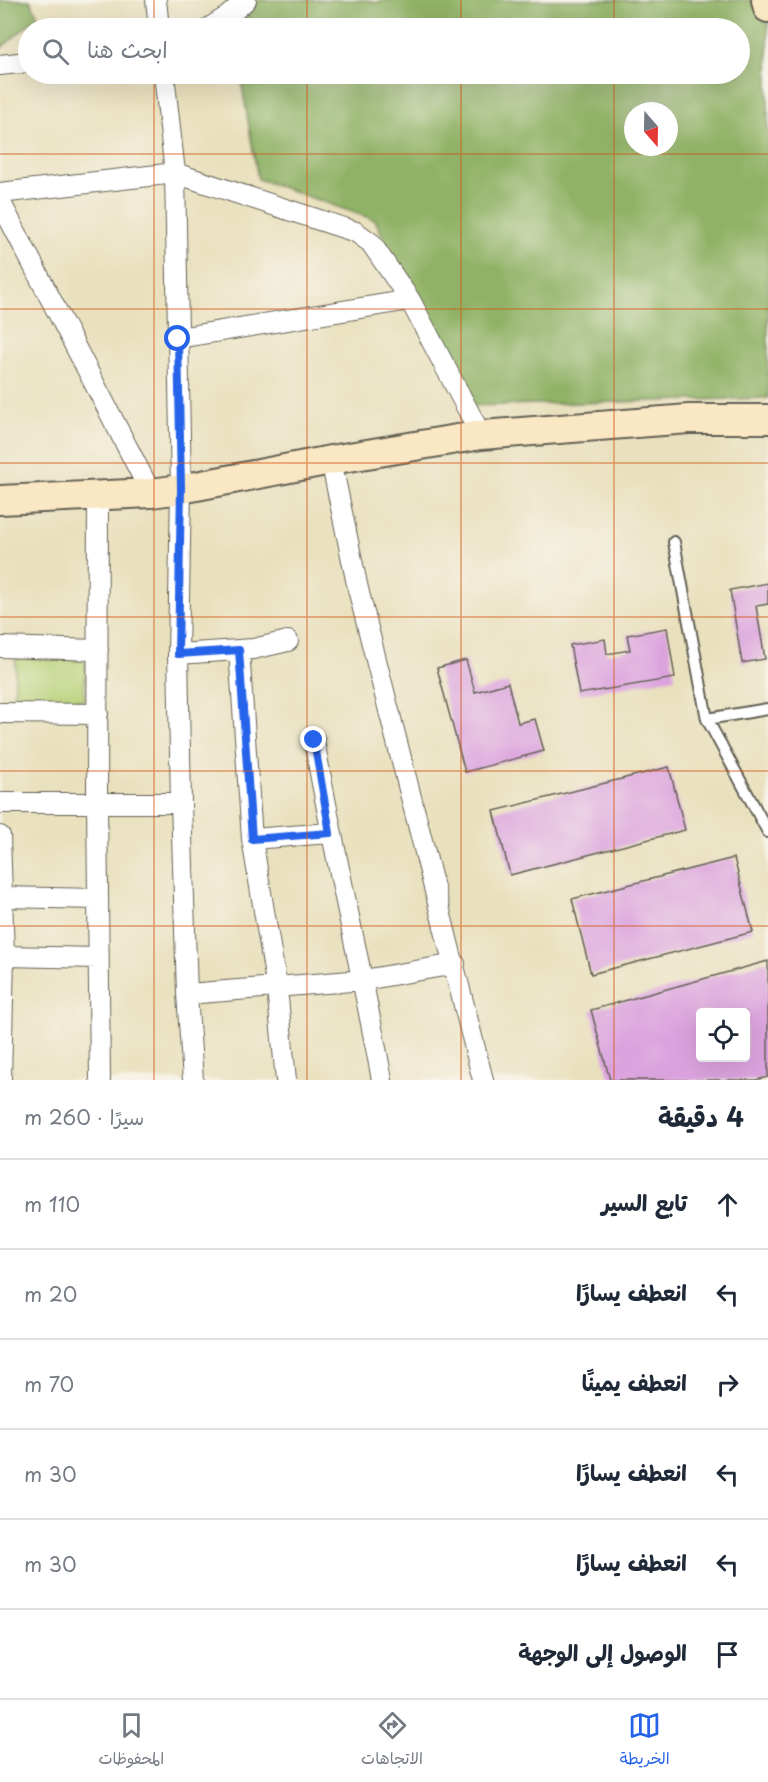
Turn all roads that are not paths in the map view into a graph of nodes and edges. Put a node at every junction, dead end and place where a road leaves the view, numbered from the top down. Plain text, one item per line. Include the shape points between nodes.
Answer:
1 (156, 0) edge
2 (246, 0) edge
3 (766, 0) edge
4 (768, 9) edge
5 (158, 18) edge
6 (225, 18) edge
7 (18, 63) edge
8 (0, 65) edge
9 (165, 84) edge
10 (175, 173) junction
11 (0, 193) edge
12 (0, 201) edge
13 (410, 300) junction
14 (178, 339) junction
15 (768, 419) edge
16 (481, 435) junction
17 (331, 460) junction
18 (181, 489) junction
19 (151, 493) junction
20 (98, 495) junction
21 (0, 500) edge
22 (674, 542) dead end
23 (288, 641) dead end
24 (0, 647) edge
25 (98, 650) junction
26 (239, 650) junction
27 (178, 654) junction
28 (768, 709) edge
29 (0, 713) edge
30 (98, 714) junction
31 (706, 719) junction
32 (314, 740) dead end
33 (0, 803) edge
34 (97, 803) junction
35 (181, 803) junction
36 (768, 832) edge
37 (330, 833) junction
38 (0, 836) edge
39 (252, 839) junction
40 (2, 897) junction
41 (98, 899) junction
42 (1, 935) edge
43 (4, 956) junction
44 (98, 958) junction
45 (455, 964) junction
46 (364, 980) junction
47 (277, 988) junction
48 (187, 994) junction
49 (1, 1080) edge
50 (100, 1080) edge
51 (192, 1080) edge
52 (286, 1080) edge
53 (382, 1080) edge
54 (483, 1080) edge

1 - 5 street
2 - 6 street
3 - 4 main road
7 - 8 street
9 - 10 street
10 - 11 street
10 - 13 street via 356,232 372,243
10 - 14 street
12 - 19 street
13 - 14 street
13 - 16 street
14 - 18 street
15 - 16 main road via 689,419
16 - 17 main road
17 - 18 main road
17 - 45 street via 358,589
18 - 19 main road
18 - 27 street
19 - 20 main road
20 - 21 main road
20 - 25 street
22 - 31 lane
23 - 26 street
24 - 25 street
25 - 30 street
26 - 27 street
26 - 39 street
27 - 35 street
28 - 31 lane
29 - 30 street
30 - 34 street
31 - 36 lane
32 - 37 street
33 - 34 street
34 - 35 street
34 - 41 street
35 - 48 street
37 - 39 street
37 - 46 street
38 - 40 street
39 - 47 street
40 - 41 street
40 - 42 street
41 - 44 street
42 - 43 street
43 - 44 street
43 - 49 street
44 - 50 street
45 - 46 street
45 - 54 street
46 - 47 street
46 - 53 street
47 - 48 street
47 - 52 street
48 - 51 street

